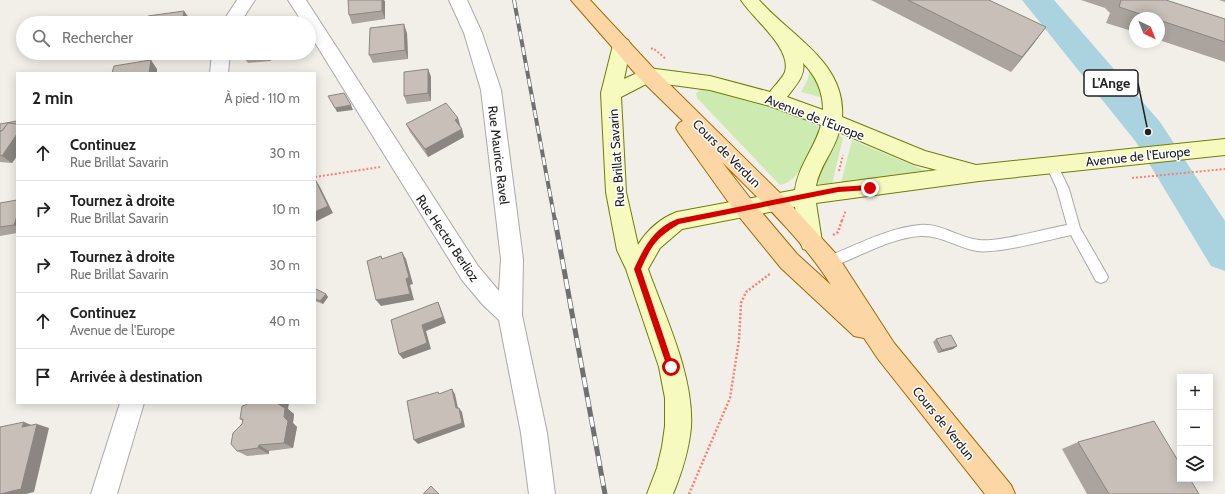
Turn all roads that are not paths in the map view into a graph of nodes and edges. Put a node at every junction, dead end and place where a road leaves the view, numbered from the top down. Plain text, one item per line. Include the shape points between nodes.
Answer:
1 (246, 0) edge
2 (297, 0) edge
3 (458, 0) edge
4 (580, 0) edge
5 (750, 0) edge
6 (234, 16) edge
7 (307, 16) edge
8 (316, 31) edge
9 (781, 34) junction
10 (622, 45) junction
11 (220, 60) edge
12 (219, 72) edge
13 (648, 75) junction
14 (612, 93) junction
15 (774, 100) junction
16 (832, 121) junction
17 (1220, 147) edge
18 (1052, 165) junction
19 (979, 173) junction
20 (805, 196) junction
21 (776, 202) junction
22 (745, 208) junction
23 (1074, 229) junction
24 (813, 243) junction
25 (829, 262) junction
26 (637, 269) junction
27 (1101, 277) dead end
28 (510, 316) junction
29 (886, 351) junction
30 (132, 404) edge
31 (104, 494) edge
32 (542, 494) edge
33 (660, 494) edge
34 (1002, 494) edge

1 - 6 street
2 - 7 street, Rue Hector Berlioz
3 - 28 street, Rue Maurice Ravel via 473,33 491,90 512,260
4 - 10 main road, Cours de Verdun
5 - 9 main road
8 - 28 street, Rue Hector Berlioz via 470,273
9 - 15 main road via 795,59 796,66 794,73
9 - 16 main road via 816,64 824,76 833,103
10 - 13 main road, Cours de Verdun
10 - 14 main road, Rue Brillat Savarin
11 - 12 street
13 - 14 main road, Rue Brillat Savarin
13 - 15 main road, Avenue de l'Europe via 710,83
13 - 21 main road, Cours de Verdun
13 - 22 main road, Cours de Verdun
14 - 26 main road, Rue Brillat Savarin via 616,192 628,250
15 - 16 main road, Avenue de l'Europe
16 - 19 main road, Avenue de l'Europe via 921,158
16 - 20 main road via 821,153 808,175
17 - 18 main road, Avenue de l'Europe
18 - 19 main road, Avenue de l'Europe
18 - 23 lane via 1063,189
19 - 20 main road, Avenue de l'Europe
20 - 21 main road, Avenue de l'Europe
20 - 24 main road
21 - 22 main road, Avenue de l'Europe
21 - 24 main road, Cours de Verdun
22 - 26 main road via 677,221 659,233 647,247
22 - 29 main road, Cours de Verdun via 789,261
23 - 25 lane via 988,246 975,246 923,230 907,232
23 - 27 lane
24 - 25 main road, Cours de Verdun
25 - 29 main road, Cours de Verdun
26 - 33 main road, Rue Brillat Savarin via 671,367 677,398 678,426 675,447
28 - 32 street via 534,433
29 - 34 main road, Cours de Verdun
30 - 31 street

